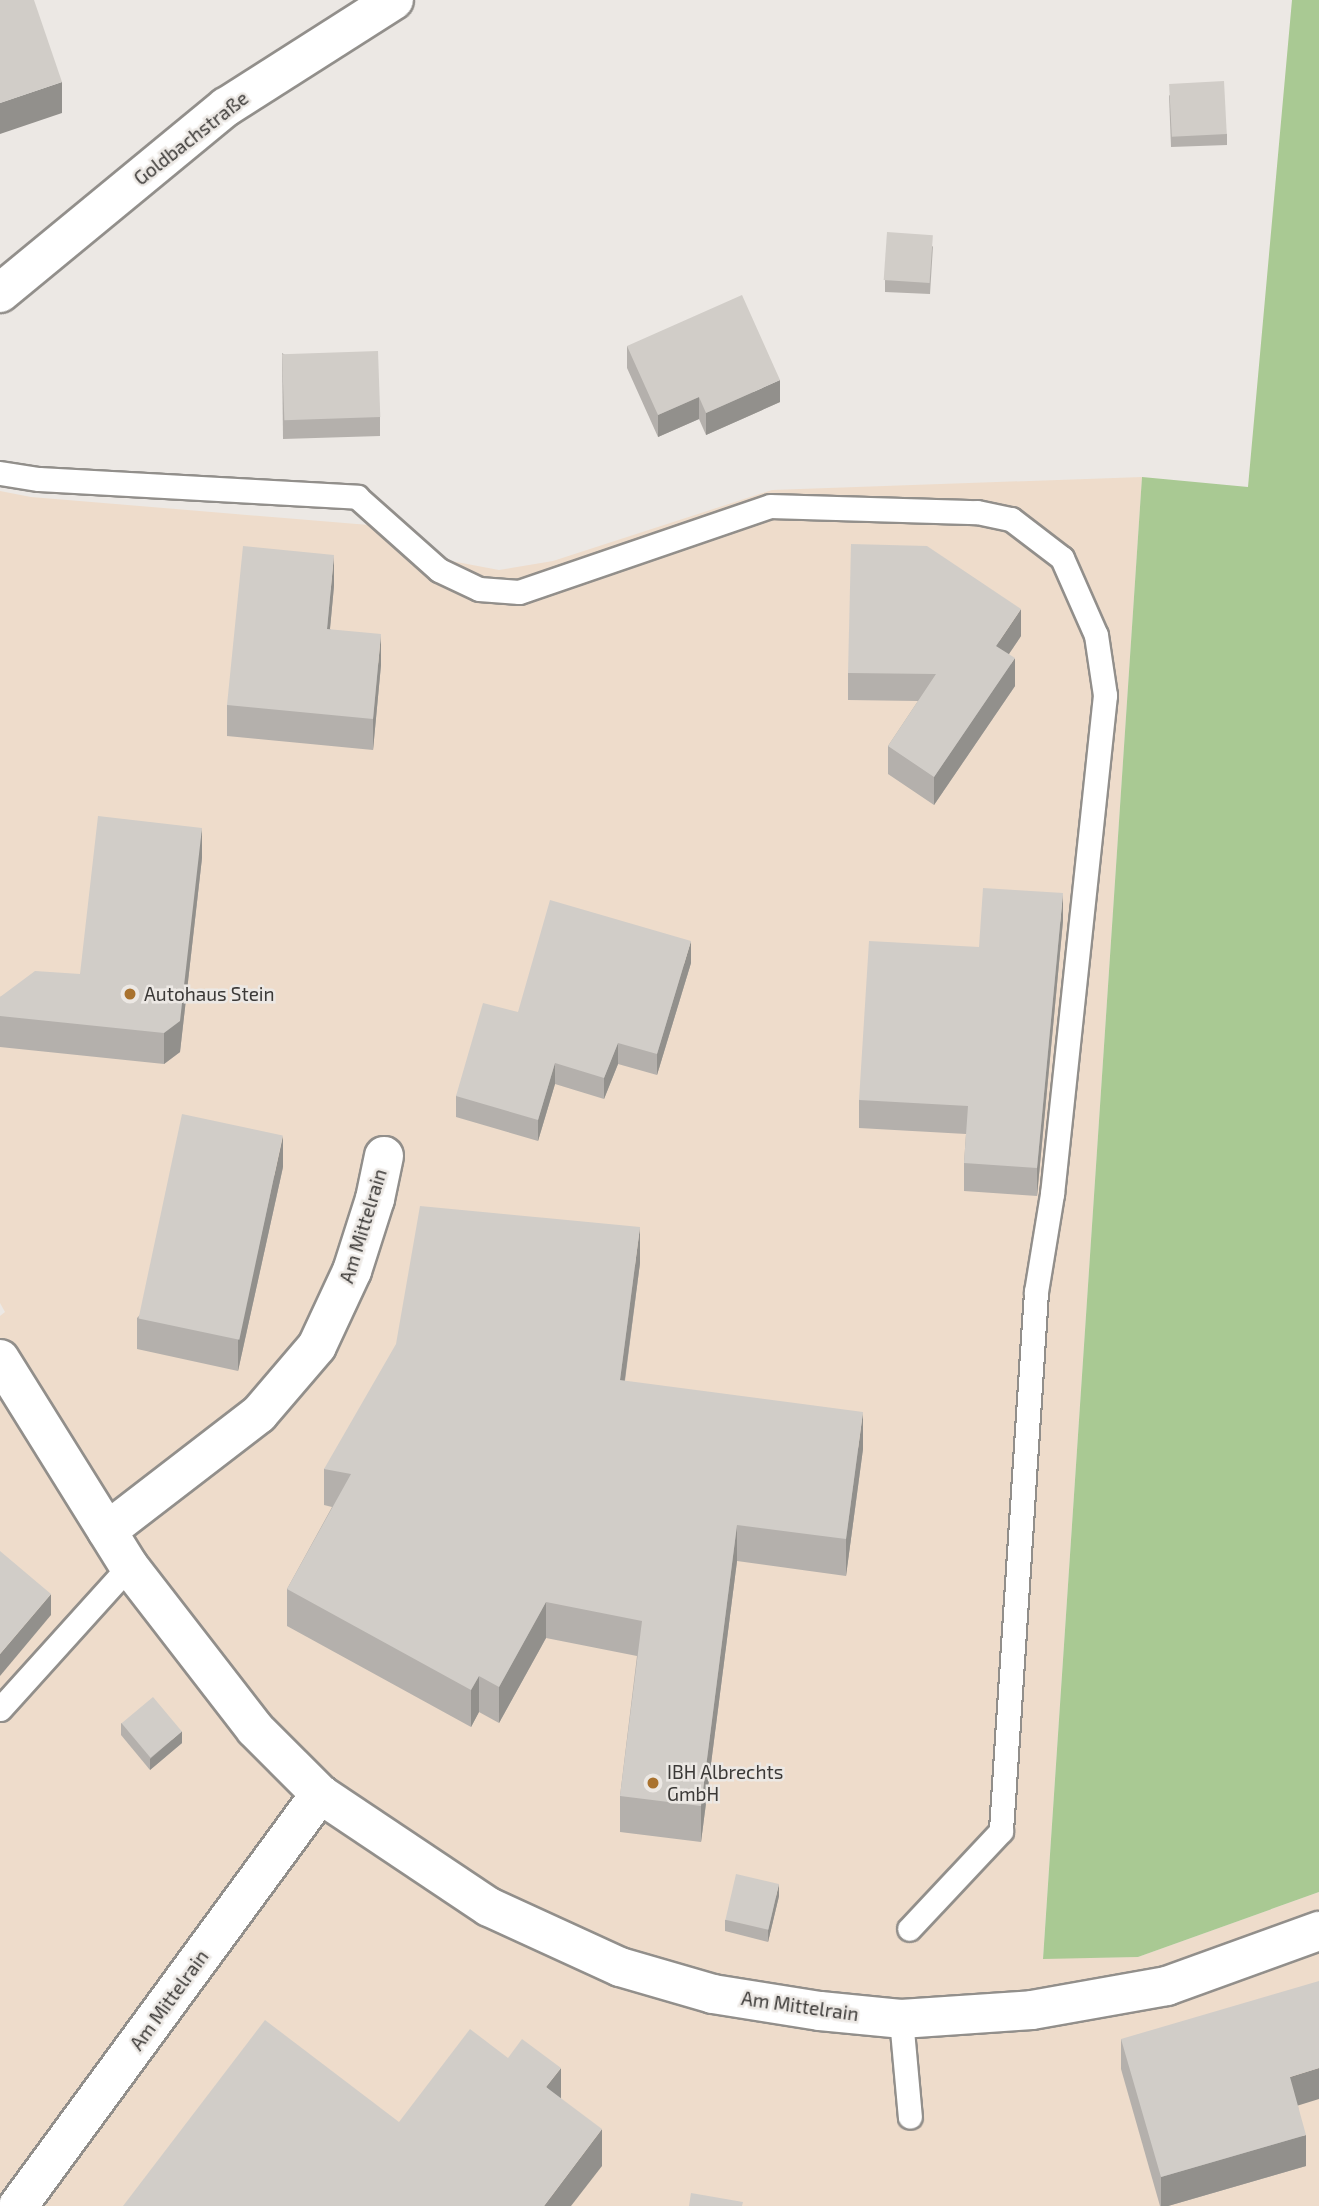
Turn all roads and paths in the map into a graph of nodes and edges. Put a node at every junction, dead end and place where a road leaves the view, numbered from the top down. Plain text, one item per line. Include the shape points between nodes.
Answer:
1 (394, 0) edge
2 (0, 293) edge
3 (0, 473) edge
4 (384, 1156) dead end
5 (0, 1359) edge
6 (107, 1531) junction
7 (129, 1566) junction
8 (0, 1709) edge
9 (320, 1794) junction
10 (909, 1929) dead end
11 (1319, 1931) edge
12 (901, 2019) junction
13 (910, 2117) dead end
14 (18, 2206) edge

1 - 2 street, Goldbachstraße via 226,107
3 - 10 lane via 357,497 439,570 479,589 531,589 770,506 977,512 1011,519 1062,558 1096,635 1105,695 1055,1167 1036,1292 1001,1831
4 - 6 street, Am Mittelrain via 352,1271 317,1346 259,1414
5 - 6 street, Am Mittelrain
6 - 7 street, Am Mittelrain
7 - 8 lane
7 - 9 street, Am Mittelrain via 255,1729
9 - 12 street, Am Mittelrain via 489,1907 620,1967 713,1994
9 - 14 street, Am Mittelrain
11 - 12 street, Am Mittelrain via 1167,1986 1032,2010
12 - 13 lane

